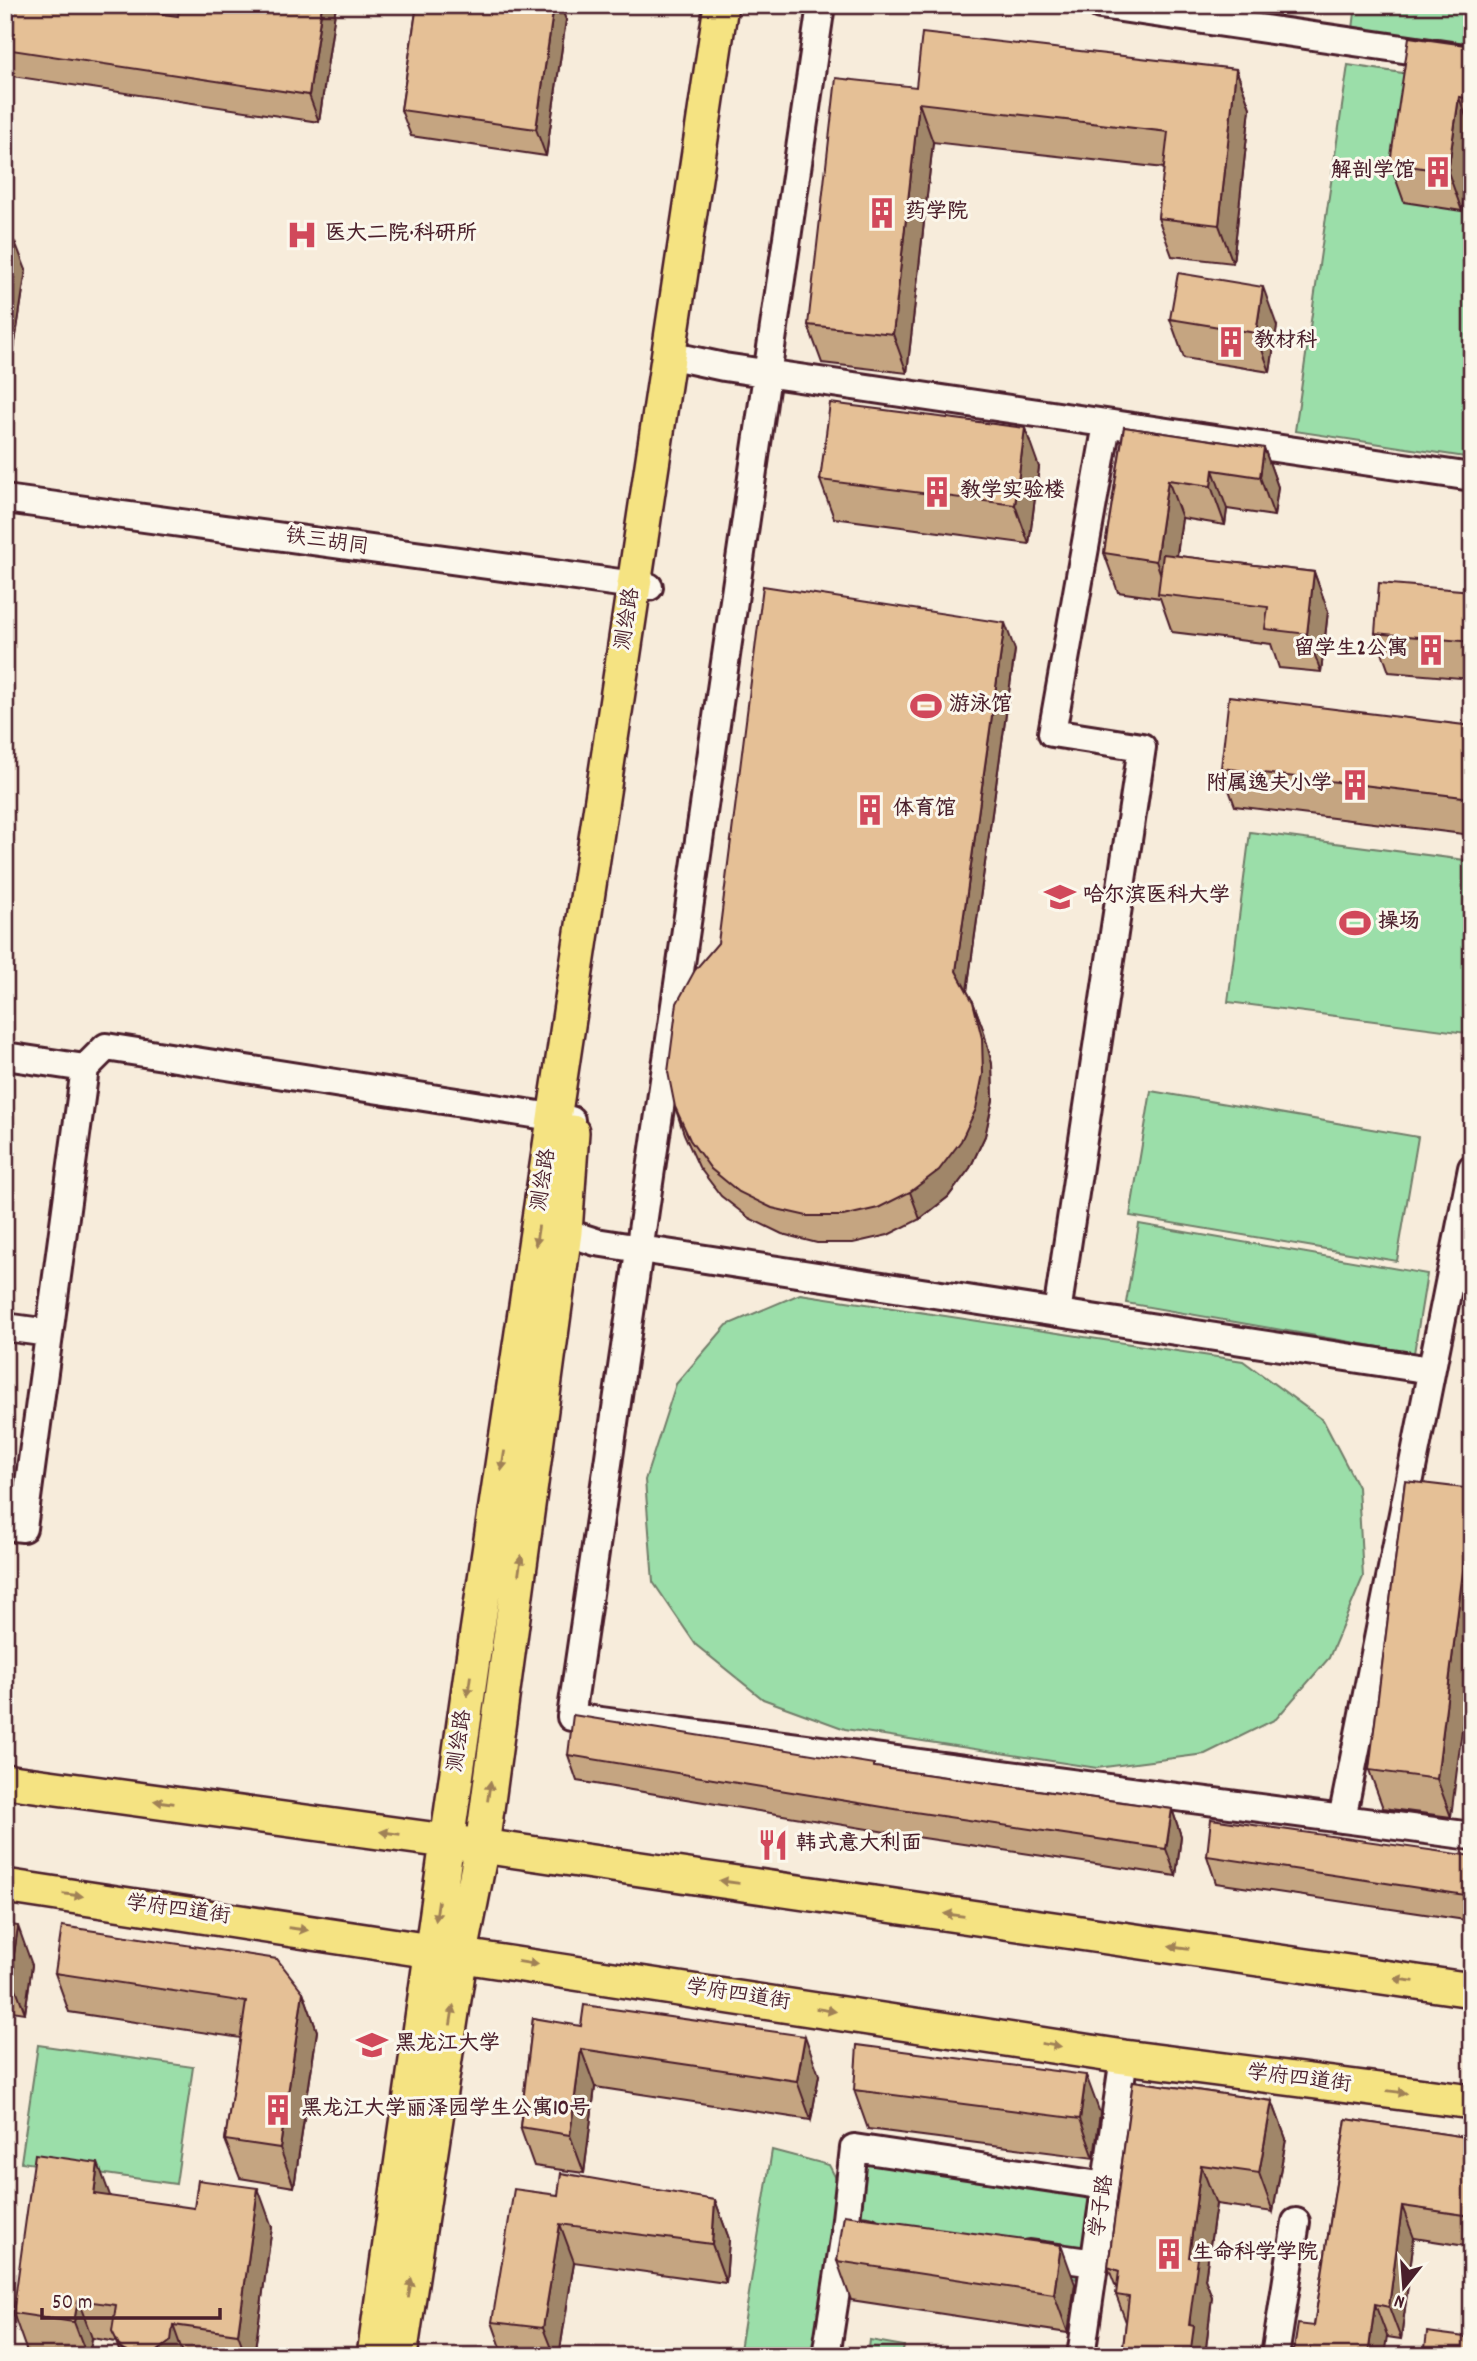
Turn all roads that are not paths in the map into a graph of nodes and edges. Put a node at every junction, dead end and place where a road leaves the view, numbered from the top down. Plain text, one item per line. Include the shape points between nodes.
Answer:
1 (721, 5) edge
2 (741, 5) edge
3 (821, 5) edge
4 (1100, 5) edge
5 (1472, 59) edge
6 (682, 358) junction
7 (767, 373) junction
8 (1107, 424) junction
9 (1472, 478) edge
10 (5, 499) edge
11 (642, 586) junction
12 (5, 1056) edge
13 (85, 1068) junction
14 (564, 1119) junction
15 (1472, 1168) edge
16 (565, 1232) junction
17 (639, 1249) junction
18 (1057, 1313) junction
19 (5, 1327) edge
20 (49, 1333) junction
21 (1431, 1370) junction
22 (5, 1526) edge
23 (5, 1781) edge
24 (1342, 1819) junction
25 (1472, 1836) edge
26 (447, 1841) junction
27 (482, 1846) junction
28 (5, 1885) edge
29 (447, 1951) junction
30 (1472, 1990) edge
31 (1124, 2057) junction
32 (1472, 2102) edge
33 (1106, 2186) junction
34 (1296, 2222) dead end
35 (845, 2228) junction
36 (887, 2234) edge
37 (1012, 2252) edge
38 (1095, 2263) junction
39 (374, 2356) edge
40 (400, 2356) edge
41 (827, 2356) edge
42 (1081, 2356) edge
43 (1275, 2356) edge

1 - 11 main road, 测绘路
2 - 6 main road, 测绘路
3 - 7 street
4 - 5 street
6 - 7 street
6 - 11 main road, 测绘路
7 - 8 street
7 - 17 street
8 - 9 street
8 - 18 street via 1052,733 1142,747
10 - 11 street, 铁三胡同
11 - 14 main road, 测绘路
12 - 13 street
13 - 14 street via 106,1047
13 - 20 street
14 - 16 main road, 测绘路
14 -> 26 main road, 测绘路
15 - 21 street
16 - 17 street
27 -> 16 main road, 测绘路
17 - 18 street
17 - 24 street via 572,1717
18 - 21 street
19 - 20 street
20 - 22 street via 23,1528
21 - 24 street via 1420,1492
26 -> 23 main road
24 - 25 street
26 - 27 main road
26 -> 29 main road, 测绘路
27 - 29 main road, 测绘路
30 -> 27 main road
28 -> 29 main road, 学府四道街
29 -> 31 main road, 学府四道街
29 - 39 main road, 测绘路
40 -> 29 main road, 测绘路
31 -> 32 main road, 学府四道街
31 - 33 street, 学子路
33 - 35 street via 854,2148
33 - 38 street, 学子路
34 - 43 street
35 - 36 street
35 - 41 street
37 - 38 street
38 - 42 street, 学子路

